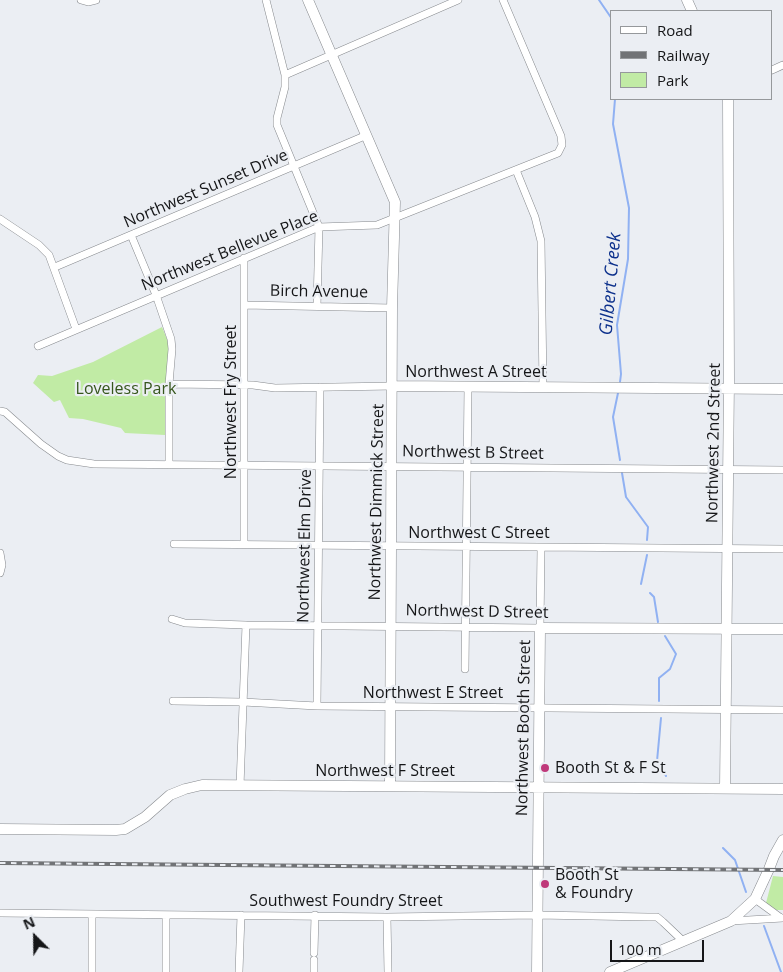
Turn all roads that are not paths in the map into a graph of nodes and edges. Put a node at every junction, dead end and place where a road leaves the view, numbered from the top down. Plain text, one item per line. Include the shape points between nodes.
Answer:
1 (81, 0) edge
2 (96, 0) edge
3 (266, 0) edge
4 (308, 0) edge
5 (458, 0) edge
6 (503, 0) edge
7 (332, 55) junction
8 (285, 75) junction
9 (728, 100) edge
10 (367, 135) junction
11 (294, 167) junction
12 (516, 170) junction
13 (394, 218) junction
14 (0, 219) edge
15 (318, 227) junction
16 (131, 235) junction
17 (244, 258) junction
18 (54, 268) junction
19 (156, 295) junction
20 (244, 305) junction
21 (317, 306) junction
22 (392, 308) junction
23 (76, 329) junction
24 (38, 346) dead end
25 (169, 384) junction
26 (245, 385) junction
27 (393, 386) junction
28 (320, 387) junction
29 (468, 387) junction
30 (543, 387) junction
31 (729, 389) junction
32 (783, 389) edge
33 (0, 411) edge
34 (169, 465) junction
35 (244, 465) junction
36 (320, 466) junction
37 (392, 466) junction
38 (467, 467) junction
39 (728, 469) junction
40 (783, 470) edge
41 (174, 544) dead end
42 (244, 545) junction
43 (319, 546) junction
44 (391, 546) junction
45 (466, 547) junction
46 (541, 548) junction
47 (728, 549) junction
48 (783, 549) edge
49 (0, 553) edge
50 (0, 573) edge
51 (172, 619) dead end
52 (246, 625) junction
53 (318, 626) junction
54 (390, 626) junction
55 (465, 627) junction
56 (540, 628) junction
57 (727, 629) junction
58 (783, 629) edge
59 (465, 668) dead end
60 (173, 701) dead end
61 (243, 702) junction
62 (317, 706) junction
63 (391, 706) junction
64 (539, 707) junction
65 (726, 709) junction
66 (783, 710) edge
67 (240, 786) junction
68 (390, 786) junction
69 (538, 788) junction
70 (725, 788) junction
71 (783, 789) edge
72 (0, 829) edge
73 (783, 841) edge
74 (755, 899) junction
75 (0, 913) edge
76 (92, 914) junction
77 (241, 914) junction
78 (166, 915) junction
79 (314, 915) junction
80 (538, 915) junction
81 (387, 917) junction
82 (782, 918) edge
83 (731, 921) junction
84 (683, 941) junction
85 (92, 972) edge
86 (166, 972) edge
87 (239, 972) edge
88 (314, 972) edge
89 (388, 972) edge
90 (537, 972) edge
91 (610, 972) edge

1 - 2 street
3 - 8 street
4 - 7 street, Northwest Dimmick Street
5 - 7 street
6 - 12 street, Northwest Bellevue Place via 562,145 558,153
7 - 8 street
7 - 10 street, Northwest Dimmick Street
8 - 11 street via 284,94 276,122
9 - 31 street, Northwest 2nd Street
10 - 11 street, Northwest Sunset Drive
10 - 13 street, Northwest Dimmick Street via 394,196
11 - 15 street
11 - 16 street, Northwest Sunset Drive
12 - 13 street, Northwest Bellevue Place
12 - 30 street via 535,217 541,242
13 - 15 street, Northwest Bellevue Place via 377,225
13 - 22 street, Northwest Dimmick Street
14 - 18 street via 44,249
15 - 17 street, Northwest Bellevue Place
15 - 21 street
16 - 18 street, Northwest Sunset Drive
16 - 19 street
17 - 19 street, Northwest Bellevue Place
17 - 20 street, Northwest Fry Street
18 - 23 street
19 - 23 street, Northwest Bellevue Place
19 - 25 street via 171,339
20 - 21 street, Birch Avenue
20 - 26 street, Northwest Fry Street
21 - 22 street, Birch Avenue
22 - 27 street, Northwest Dimmick Street
23 - 24 street, Northwest Bellevue Place
25 - 26 street, Northwest A Street
25 - 34 street
26 - 28 street, Northwest A Street
26 - 35 street, Northwest Fry Street
27 - 28 street, Northwest A Street
27 - 29 street, Northwest A Street
27 - 37 street, Northwest Dimmick Street
28 - 36 street, Northwest Elm Drive
29 - 30 street, Northwest A Street
29 - 38 street
30 - 31 street, Northwest A Street
31 - 32 street, Northwest A Street
31 - 39 street, Northwest 2nd Street
33 - 34 street, Northwest B Street via 67,460 94,464
34 - 35 street, Northwest B Street
35 - 36 street, Northwest B Street
35 - 42 street, Northwest Fry Street
36 - 37 street, Northwest B Street
36 - 43 street, Northwest Elm Drive
37 - 38 street, Northwest B Street
37 - 44 street, Northwest Dimmick Street
38 - 39 street, Northwest B Street
38 - 45 street
39 - 40 street, Northwest B Street
39 - 47 street, Northwest 2nd Street
41 - 42 street, Northwest C Street
42 - 43 street, Northwest C Street
43 - 44 street, Northwest C Street
43 - 53 street, Northwest Elm Drive
44 - 45 street, Northwest C Street
44 - 54 street, Northwest Dimmick Street
45 - 46 street, Northwest C Street
45 - 55 street
46 - 47 street, Northwest C Street
46 - 56 street, Northwest Booth Street
47 - 48 street, Northwest C Street
47 - 57 street, Northwest 2nd Street
49 - 50 street
51 - 52 street, Northwest D Street via 185,623
52 - 53 street, Northwest D Street
52 - 61 street
53 - 54 street, Northwest D Street
53 - 62 street, Northwest Elm Drive
54 - 55 street, Northwest D Street
54 - 63 street, Northwest Dimmick Street
55 - 56 street, Northwest D Street
55 - 59 street
56 - 57 street, Northwest D Street
56 - 64 street, Northwest Booth Street
57 - 58 street, Northwest D Street
57 - 65 street, Northwest 2nd Street
60 - 61 street, Northwest E Street
61 - 62 street, Northwest E Street
61 - 67 street
62 - 63 street, Northwest E Street
63 - 64 street, Northwest E Street
63 - 68 street, Northwest Dimmick Street
64 - 65 street, Northwest E Street
64 - 69 street, Northwest Booth Street
65 - 66 street, Northwest E Street
65 - 70 street, Northwest 2nd Street
67 - 68 street, Northwest F Street
67 - 72 street, Northwest F Street via 185,789 164,800 139,822 116,830
68 - 69 street, Northwest F Street
69 - 70 street, Northwest F Street
69 - 80 street, Northwest Booth Street
70 - 71 street, Northwest F Street
73 - 74 street
74 - 82 street
74 - 83 street
75 - 76 street, Southwest Foundry Street
76 - 78 street, Southwest Foundry Street
76 - 85 street
77 - 78 street, Southwest Foundry Street
77 - 79 street, Southwest Foundry Street
77 - 87 street
78 - 86 street
79 - 81 street, Southwest Foundry Street
79 - 88 street
80 - 81 street, Southwest Foundry Street
80 - 84 street, Southwest Foundry Street via 656,918
80 - 90 street, Northwest Booth Street
81 - 89 street
82 - 83 street
83 - 84 street
84 - 91 street

